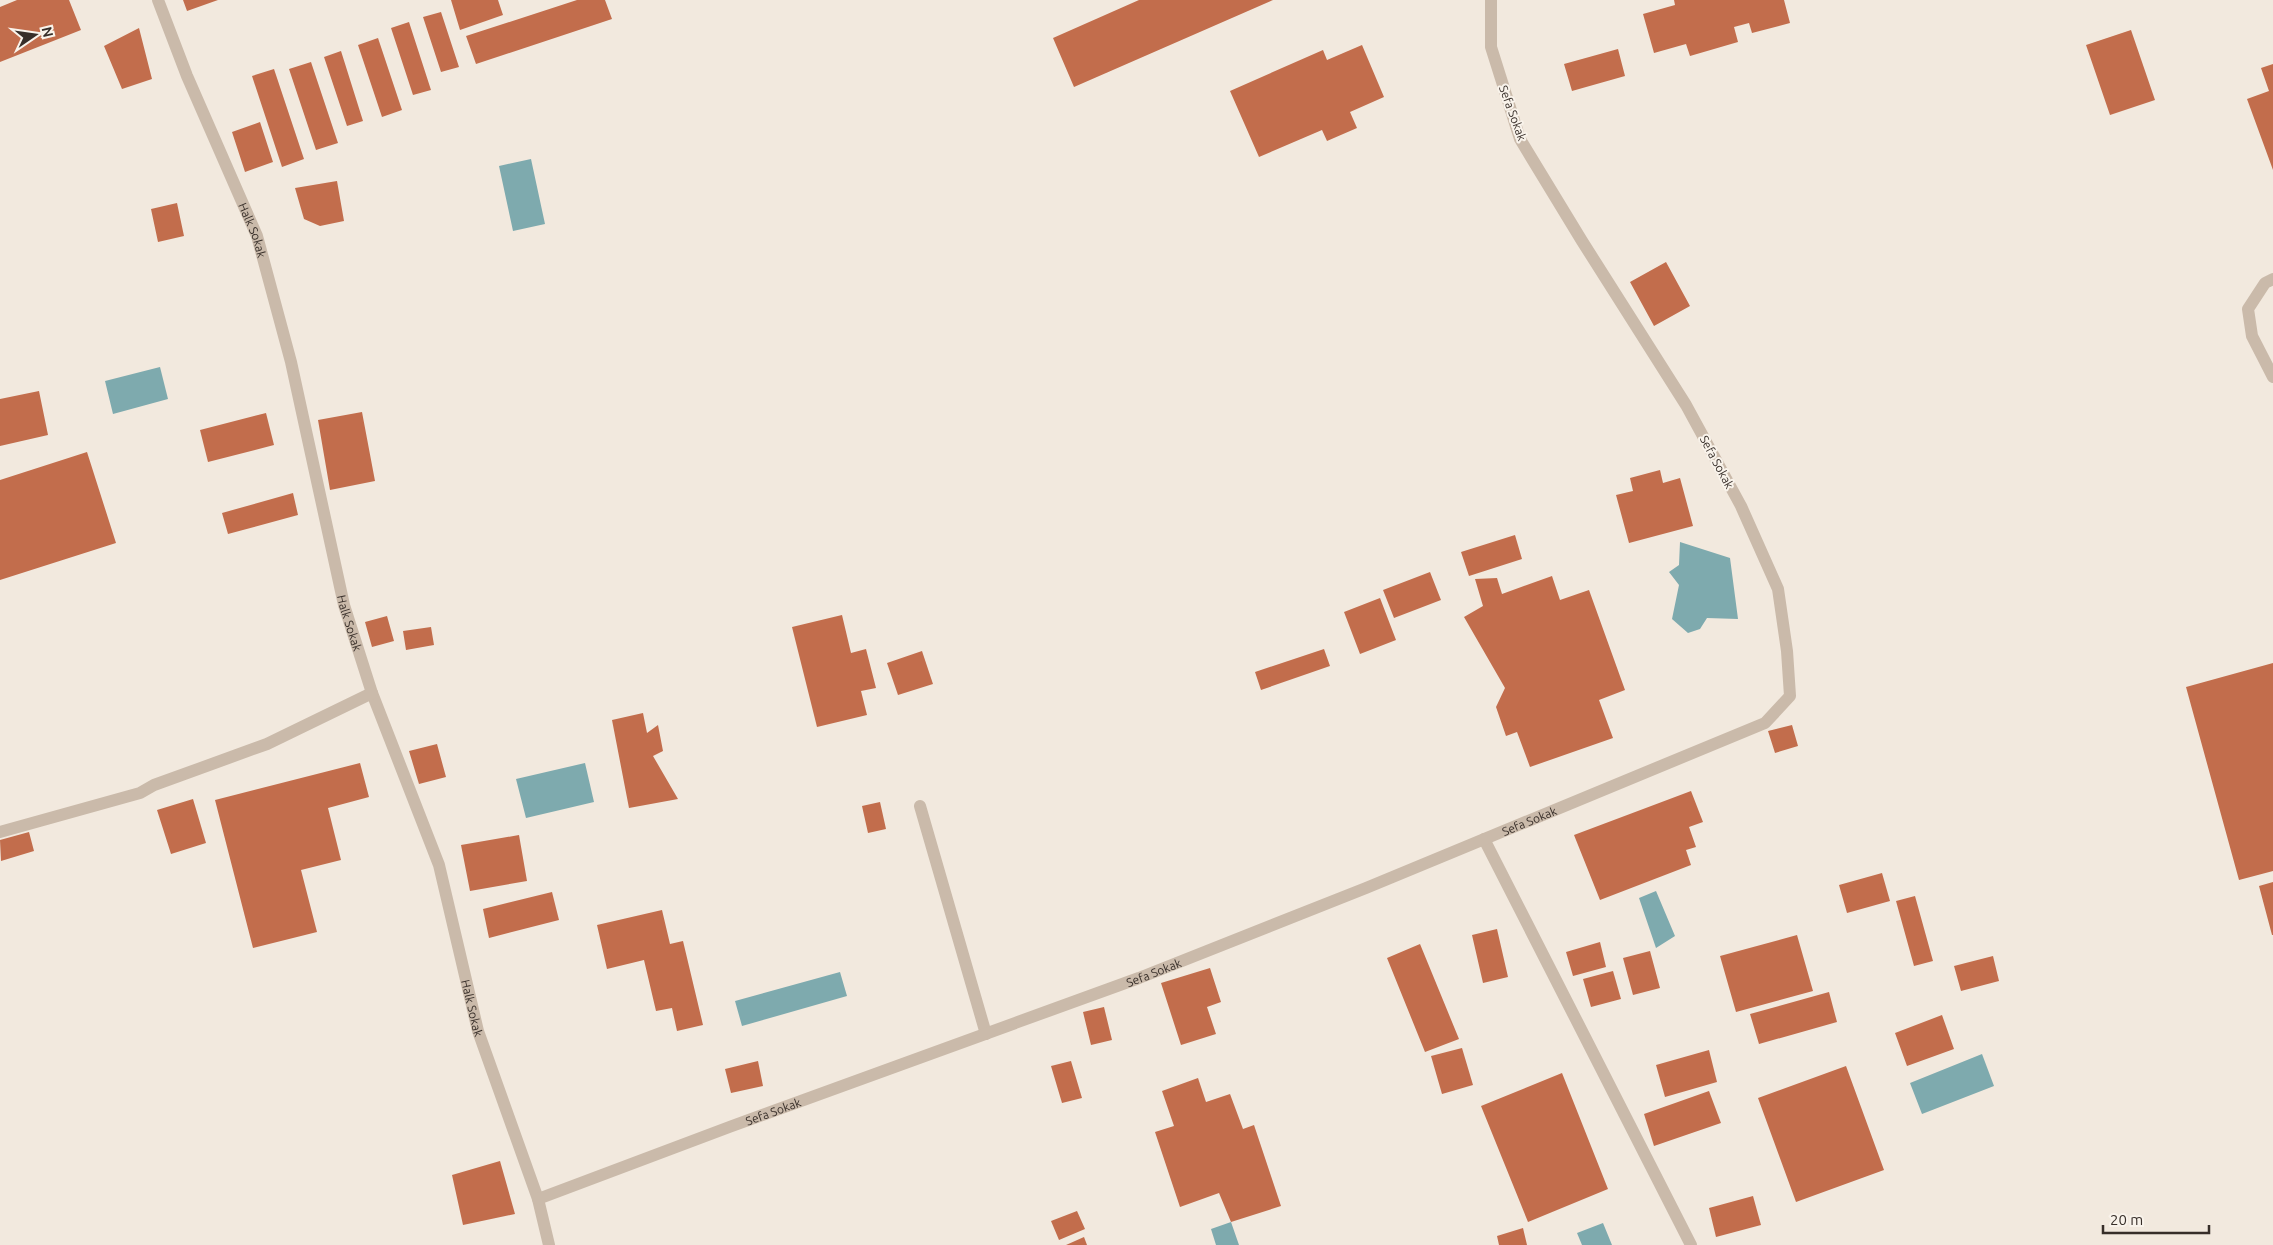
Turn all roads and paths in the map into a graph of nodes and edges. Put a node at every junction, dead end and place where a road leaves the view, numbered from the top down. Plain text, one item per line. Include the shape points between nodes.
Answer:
1 (158, 0) edge
2 (1491, 0) edge
3 (2273, 279) edge
4 (2273, 377) edge
5 (372, 693) junction
6 (920, 806) dead end
7 (0, 832) edge
8 (1484, 839) junction
9 (986, 1034) junction
10 (538, 1200) junction
11 (549, 1245) edge
12 (1691, 1245) edge

1 - 5 street, Halk Sokak via 187,76 257,236 291,362 344,605
2 - 8 street, Sefa Sokak via 1491,47 1520,139 1686,405 1741,506 1778,589 1790,696 1765,723
3 - 4 street via 2265,283 2248,309 2252,336
5 - 7 street via 267,744 140,793
5 - 10 street, Halk Sokak via 439,865 478,1031
6 - 9 street
8 - 9 street, Sefa Sokak via 1138,978
8 - 12 street
9 - 10 street, Sefa Sokak
10 - 11 street, Halk Sokak

